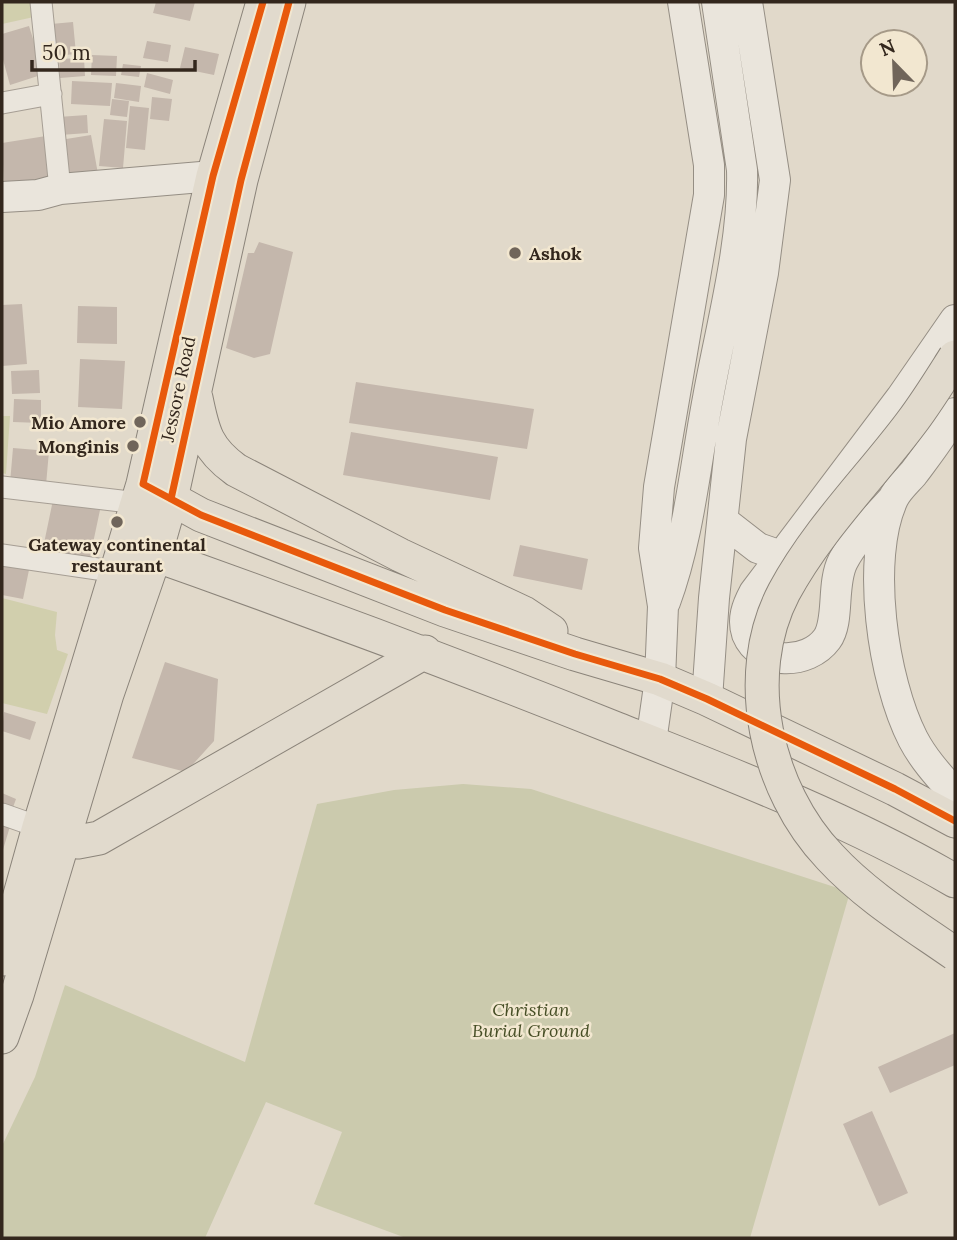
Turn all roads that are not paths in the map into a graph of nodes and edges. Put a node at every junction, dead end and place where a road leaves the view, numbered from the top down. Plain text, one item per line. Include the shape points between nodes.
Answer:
1 (41, 2) edge
2 (263, 2) edge
3 (289, 2) edge
4 (683, 2) edge
5 (717, 2) edge
6 (747, 2) edge
7 (51, 94) junction
8 (2, 103) edge
9 (213, 176) junction
10 (60, 189) junction
11 (2, 197) edge
12 (955, 320) edge
13 (955, 357) edge
14 (194, 389) junction
15 (955, 413) edge
16 (2, 487) edge
17 (151, 495) junction
18 (894, 499) junction
19 (723, 521) junction
20 (2, 555) edge
21 (781, 555) junction
22 (133, 557) junction
23 (663, 606) junction
24 (425, 652) junction
25 (575, 654) junction
26 (660, 679) junction
27 (707, 699) junction
28 (651, 742) junction
29 (955, 793) edge
30 (2, 814) edge
31 (955, 821) edge
32 (52, 833) junction
33 (955, 881) edge
34 (7, 919) edge
35 (955, 954) edge
36 (2, 959) edge
37 (2, 1037) edge

1 - 7 street
2 - 9 main road, Jessore Road
3 - 14 main road, Jessore Road via 241,180
4 - 23 street via 709,164 709,195 659,487 654,548
5 - 23 street via 743,193 683,548
6 - 19 street via 775,180 763,273 731,439
7 - 8 street
7 - 10 street
9 - 10 street
9 - 17 main road, Jessore Road
10 - 11 street
12 - 21 street
13 - 35 main road, bridge via 911,423 822,532 783,594 764,659 763,696 778,773 807,828 864,889
14 - 17 main road, Jessore Road
14 - 25 main road via 206,438 219,458 236,470 524,613
15 - 18 street
16 - 17 street
17 - 22 main road
17 - 25 main road via 380,585
18 - 21 street via 841,564 827,639 787,660 756,646 745,625 754,593
18 - 29 street via 880,551 889,668 912,737 932,770
19 - 21 street via 758,548
19 - 27 street
20 - 22 street
22 - 24 main road
22 - 32 main road via 107,694
23 - 26 street
24 - 28 main road
24 - 32 main road via 99,838 78,842
25 - 26 main road
26 - 27 main road
26 - 28 street
27 - 31 main road
28 - 33 main road via 897,847
30 - 32 street
32 - 34 main road
32 - 37 main road via 17,995
34 - 36 main road

